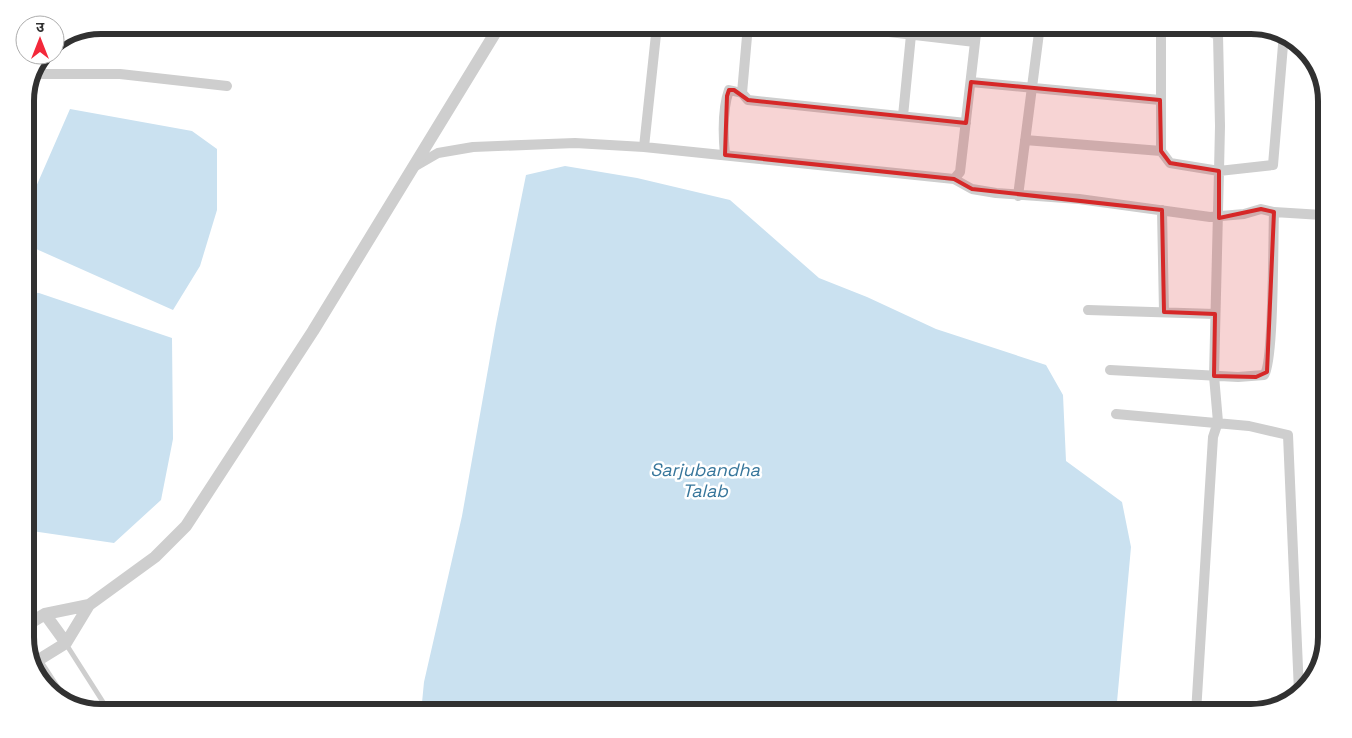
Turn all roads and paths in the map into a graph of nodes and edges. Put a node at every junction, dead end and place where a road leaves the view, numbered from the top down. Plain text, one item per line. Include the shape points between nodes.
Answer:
1 (494, 34) edge
2 (656, 34) edge
3 (747, 34) edge
4 (903, 34) edge
5 (976, 34) edge
6 (1039, 34) edge
7 (1161, 34) edge
8 (1216, 34) edge
9 (911, 35) junction
10 (975, 42) junction
11 (1283, 42) edge
12 (41, 72) edge
13 (971, 82) junction
14 (227, 86) dead end
15 (1032, 88) junction
16 (742, 93) junction
17 (1160, 100) junction
18 (902, 116) junction
19 (966, 123) junction
20 (1025, 140) junction
21 (644, 147) junction
22 (1161, 151) junction
23 (725, 155) junction
24 (411, 168) junction
25 (1218, 171) junction
26 (954, 179) junction
27 (1018, 196) junction
28 (1162, 210) junction
29 (1274, 212) junction
30 (1318, 216) edge
31 (1218, 218) junction
32 (1088, 310) dead end
33 (1164, 312) junction
34 (1215, 314) junction
35 (1110, 370) dead end
36 (1214, 376) junction
37 (1116, 414) dead end
38 (1218, 422) junction
39 (89, 606) junction
40 (45, 614) junction
41 (34, 621) edge
42 (66, 643) junction
43 (38, 661) edge
44 (44, 673) edge
45 (53, 684) edge
46 (1299, 685) edge
47 (104, 704) edge
48 (1197, 704) edge

1 - 24 street
2 - 21 street
3 - 16 street
4 - 9 street
5 - 10 street
6 - 15 street
7 - 17 street
8 - 25 street via 1220,126
9 - 10 street
9 - 18 street
10 - 13 street
11 - 25 street via 1273,165
12 - 14 street via 120,74
13 - 15 street
13 - 19 street
15 - 17 street
15 - 20 street
16 - 18 street via 748,100
16 - 23 street via 729,90 727,96 723,132
17 - 22 street
18 - 19 street
19 - 26 street via 960,172
20 - 22 street
20 - 27 street
21 - 23 street
21 - 24 street via 576,143 473,147 438,153
22 - 25 street via 1170,163
23 - 26 street
24 - 39 street via 313,331 186,526 155,557
25 - 31 street
26 - 27 street via 972,188
27 - 28 street via 1079,199
28 - 31 street
28 - 33 street
29 - 30 street
29 - 31 street via 1262,209
29 - 36 street via 1267,372 1256,377
31 - 34 street
32 - 33 street
33 - 34 street
34 - 36 street
35 - 36 street
36 - 38 street
37 - 38 street
38 - 46 street via 1288,436
38 - 48 street via 1213,437
39 - 40 street
39 - 42 street
40 - 41 street
40 - 42 street
42 - 43 street
42 - 47 lane
44 - 45 lane

